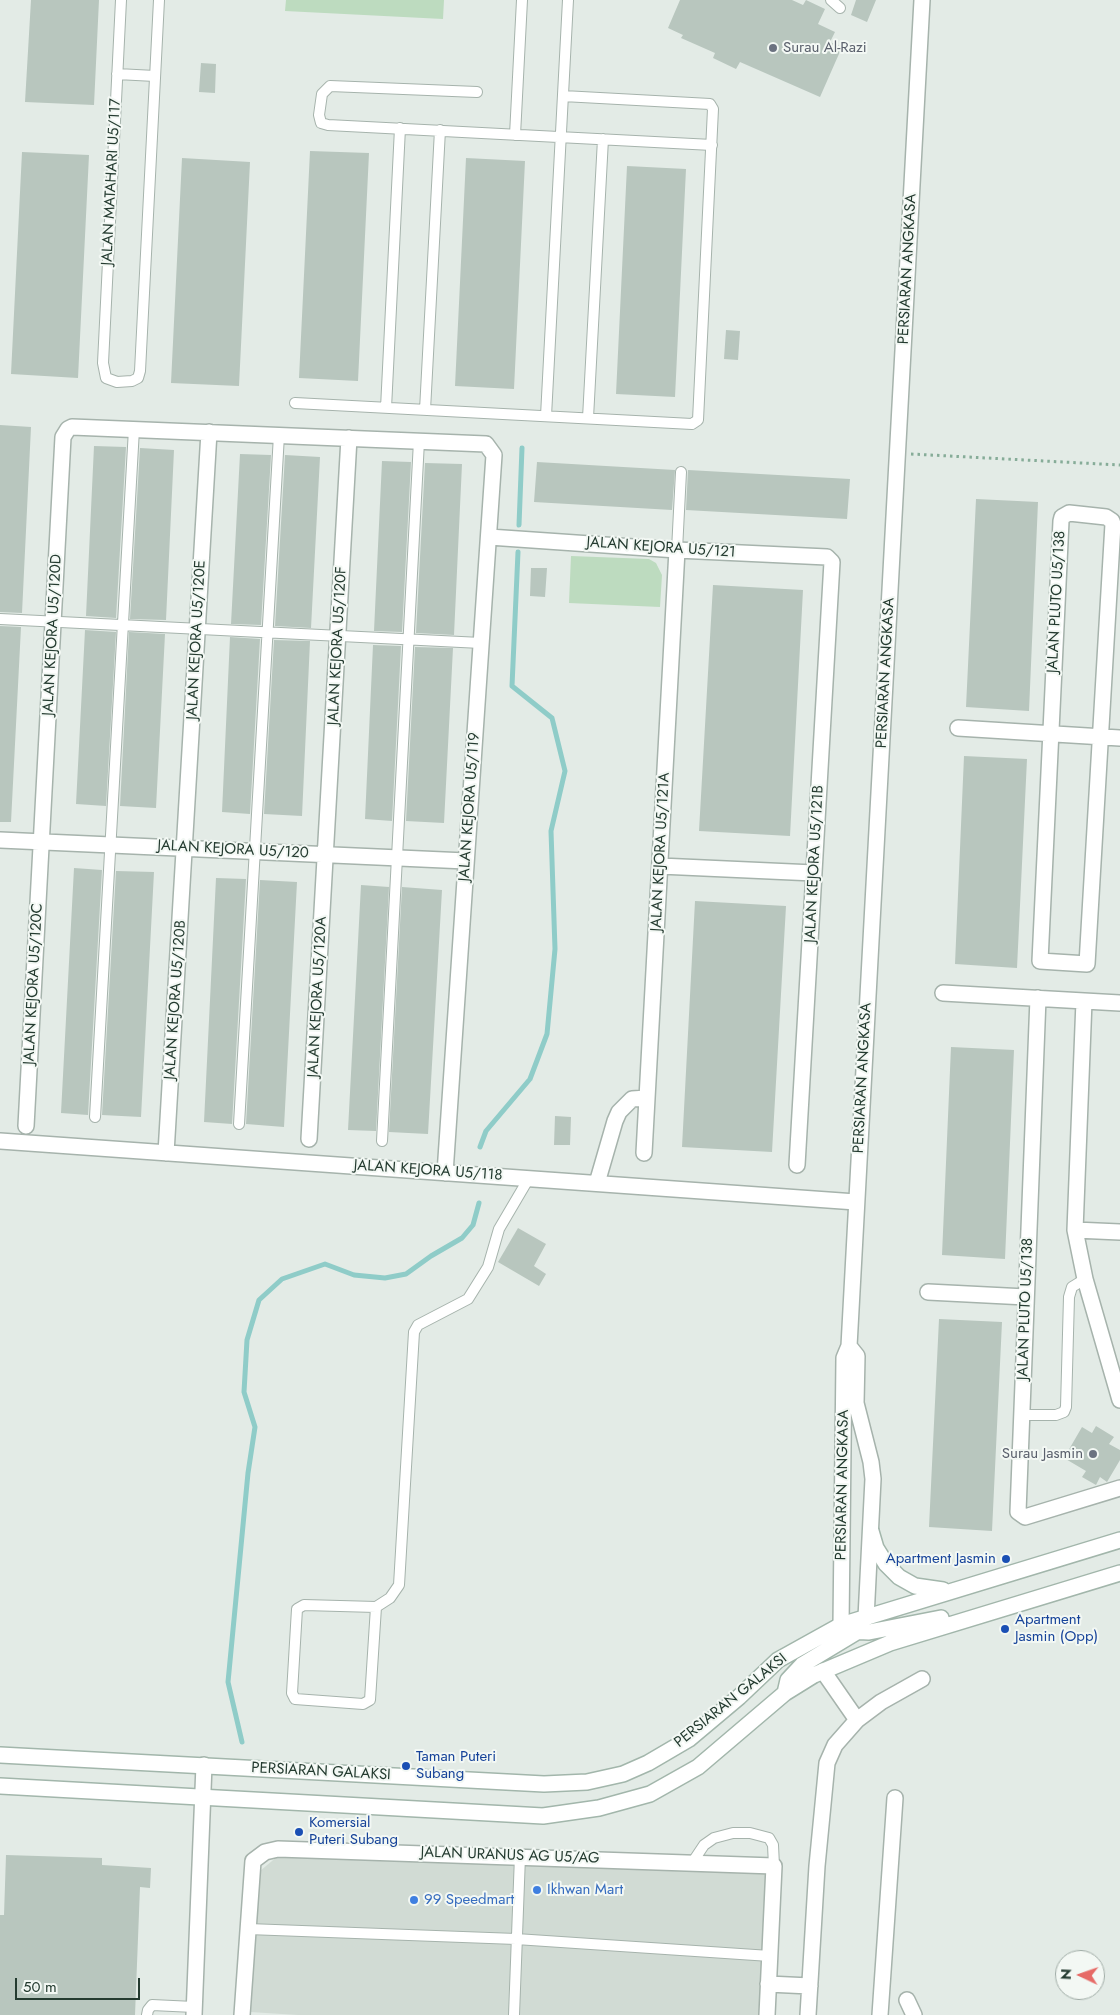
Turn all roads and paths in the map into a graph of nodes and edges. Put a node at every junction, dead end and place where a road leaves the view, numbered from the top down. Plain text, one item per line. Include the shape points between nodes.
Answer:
1 (121, 0) edge
2 (159, 0) edge
3 (522, 0) edge
4 (568, 0) edge
5 (831, 0) edge
6 (922, 0) edge
7 (840, 8) dead end
8 (117, 74) junction
9 (155, 76) junction
10 (477, 92) dead end
11 (563, 96) junction
12 (400, 128) junction
13 (440, 130) junction
14 (515, 135) junction
15 (561, 137) junction
16 (603, 139) junction
17 (712, 145) junction
18 (295, 403) dead end
19 (386, 408) junction
20 (425, 410) junction
21 (546, 416) junction
22 (588, 418) junction
23 (134, 430) junction
24 (209, 432) junction
25 (278, 435) junction
26 (349, 438) junction
27 (420, 441) junction
28 (898, 454) junction
29 (1120, 465) edge
30 (681, 472) dead end
31 (489, 537) junction
32 (677, 550) junction
33 (832, 562) joint
34 (0, 619) edge
35 (53, 622) junction
36 (123, 625) junction
37 (198, 629) junction
38 (267, 632) junction
39 (338, 636) junction
40 (409, 639) junction
41 (481, 643) junction
42 (958, 728) dead end
43 (1052, 734) junction
44 (1100, 737) junction
45 (1120, 738) edge
46 (0, 840) edge
47 (42, 841) junction
48 (110, 844) junction
49 (185, 848) junction
50 (254, 851) junction
51 (327, 854) junction
52 (398, 858) junction
53 (466, 861) junction
54 (660, 866) junction
55 (814, 873) junction
56 (943, 993) dead end
57 (1038, 998) junction
58 (1084, 1001) junction
59 (1120, 1003) edge
60 (647, 1098) junction
61 (95, 1117) dead end
62 (238, 1124) dead end
63 (26, 1126) dead end
64 (309, 1139) dead end
65 (0, 1141) edge
66 (382, 1141) dead end
67 (166, 1153) junction
68 (644, 1153) dead end
69 (798, 1165) dead end
70 (445, 1173) junction
71 (529, 1178) junction
72 (597, 1183) junction
73 (856, 1202) junction
74 (1075, 1230) junction
75 (1120, 1232) edge
76 (1085, 1279) junction
77 (928, 1292) dead end
78 (1026, 1297) junction
79 (848, 1346) junction
80 (1120, 1400) edge
81 (1022, 1415) junction
82 (1120, 1488) edge
83 (871, 1531) junction
84 (1120, 1540) edge
85 (1120, 1573) edge
86 (952, 1590) junction
87 (376, 1607) junction
88 (866, 1618) junction
89 (954, 1622) junction
90 (841, 1625) junction
91 (858, 1632) junction
92 (823, 1671) junction
93 (922, 1679) dead end
94 (784, 1693) junction
95 (858, 1720) junction
96 (0, 1755) edge
97 (204, 1766) junction
98 (0, 1786) edge
99 (202, 1798) junction
100 (895, 1798) dead end
101 (520, 1856) junction
102 (692, 1863) junction
103 (774, 1866) junction
104 (248, 1929) junction
105 (516, 1939) junction
106 (770, 1956) junction
107 (768, 1984) junction
108 (810, 1986) junction
109 (908, 2000) dead end
110 (194, 2011) edge
111 (147, 2015) edge
112 (242, 2015) edge
113 (514, 2015) edge
114 (767, 2015) edge
115 (808, 2015) edge
116 (880, 2015) edge
117 (914, 2015) edge

1 - 8 lane, JALAN MATAHARI U5/117
2 - 9 lane
3 - 14 lane
4 - 11 lane
5 - 7 lane
6 - 28 street, PERSIARAN ANGKASA
8 - 9 lane
8 - 9 lane, JALAN MATAHARI U5/117 via 103,363 106,378 117,382 132,381 138,378 140,371
10 - 12 lane via 339,85 330,86 322,94 318,115 321,122
11 - 15 lane
11 - 17 lane via 710,104 714,116
12 - 13 lane
12 - 19 lane
13 - 14 lane
13 - 20 lane
14 - 15 lane
15 - 16 lane
15 - 21 lane
16 - 17 lane
16 - 22 lane
17 - 22 lane via 698,420 692,424
18 - 19 lane
19 - 20 lane
20 - 21 lane
21 - 22 lane
23 - 24 street
23 - 35 street, JALAN KEJORA U5/120D via 72,427 63,437
23 - 36 lane
24 - 25 street
24 - 37 street, JALAN KEJORA U5/120E
25 - 26 street
25 - 38 lane
26 - 27 street
26 - 39 street, JALAN KEJORA U5/120F
27 - 31 street, JALAN KEJORA U5/119 via 486,444 494,455
27 - 40 lane
28 - 29 path
28 - 73 street, PERSIARAN ANGKASA
30 - 32 lane
31 - 32 street, JALAN KEJORA U5/121
31 - 41 street, JALAN KEJORA U5/119
32 - 33 street, JALAN KEJORA U5/121 via 827,557
32 - 54 street, JALAN KEJORA U5/121A
33 - 55 street, JALAN KEJORA U5/121B
34 - 35 lane
35 - 36 lane
35 - 47 street, JALAN KEJORA U5/120D
36 - 37 lane
36 - 48 lane
37 - 38 lane
37 - 49 street, JALAN KEJORA U5/120E
38 - 39 lane
38 - 50 lane
39 - 40 lane
39 - 51 street, JALAN KEJORA U5/120F
40 - 41 lane
40 - 52 lane
41 - 53 street, JALAN KEJORA U5/119
42 - 43 street
43 - 44 street
43 - 44 street, JALAN PLUTO U5/138 via 1061,521 1069,514 1106,516 1113,524
43 - 44 street, JALAN PLUTO U5/138 via 1040,961 1087,964
44 - 45 street
46 - 47 street, JALAN KEJORA U5/120
47 - 48 street, JALAN KEJORA U5/120
47 - 63 street, JALAN KEJORA U5/120C
48 - 49 street, JALAN KEJORA U5/120
48 - 61 lane
49 - 50 street, JALAN KEJORA U5/120
49 - 67 street, JALAN KEJORA U5/120B
50 - 51 street, JALAN KEJORA U5/120
50 - 62 lane
51 - 52 street, JALAN KEJORA U5/120
51 - 64 street, JALAN KEJORA U5/120A
52 - 53 street, JALAN KEJORA U5/120
52 - 66 lane
53 - 70 street, JALAN KEJORA U5/119
54 - 55 street
54 - 60 street, JALAN KEJORA U5/121A
55 - 69 street, JALAN KEJORA U5/121B
56 - 57 street
57 - 58 street
57 - 78 street, JALAN PLUTO U5/138
58 - 59 street
58 - 74 street
60 - 68 street, JALAN KEJORA U5/121A
60 - 72 street via 632,1099 619,1112
65 - 67 street, JALAN KEJORA U5/118
67 - 70 street, JALAN KEJORA U5/118
70 - 71 street, JALAN KEJORA U5/118
71 - 72 street, JALAN KEJORA U5/118
71 - 87 lane via 499,1228 488,1267 468,1299 418,1325 414,1332 399,1585 390,1598
72 - 73 street, JALAN KEJORA U5/118
73 - 79 street, PERSIARAN ANGKASA
74 - 75 street
74 - 76 street
76 - 80 street
76 - 81 lane via 1072,1287 1069,1297 1064,1412
77 - 78 street
78 - 81 street, JALAN PLUTO U5/138
79 - 83 street, PERSIARAN ANGKASA via 857,1356 856,1403 871,1462
79 - 90 street, PERSIARAN ANGKASA via 844,1358
81 - 82 street, JALAN PLUTO U5/138 via 1018,1512 1021,1515 1025,1517
83 - 86 street via 876,1548 899,1577 915,1586
83 - 88 street, PERSIARAN ANGKASA
84 - 86 street, PERSIARAN GALAKSI
85 - 89 street, PERSIARAN GALAKSI
86 - 88 street, PERSIARAN GALAKSI
87 - 87 lane via 370,1700 363,1704 296,1699 292,1693 297,1609 304,1605
88 - 90 street, PERSIARAN GALAKSI
88 - 91 street
89 - 91 street via 938,1618 878,1632
89 - 92 street, PERSIARAN GALAKSI via 890,1643
90 - 91 street via 848,1631
90 - 97 street, PERSIARAN GALAKSI via 778,1660 689,1739 648,1763 587,1782 544,1784
91 - 94 street via 802,1664 788,1680
92 - 94 street, PERSIARAN GALAKSI
92 - 95 street
93 - 95 street via 881,1702
94 - 99 street, PERSIARAN GALAKSI via 698,1767 650,1794 599,1808 543,1816
95 - 108 street via 835,1746 827,1763
96 - 97 street, PERSIARAN GALAKSI
97 - 99 street
98 - 99 street, PERSIARAN GALAKSI
99 - 110 street
100 - 116 street
101 - 102 street, JALAN URANUS AG U5/AG
101 - 104 street, JALAN URANUS AG U5/AG via 278,1849 265,1852 253,1861
101 - 105 lane
102 - 103 street, JALAN URANUS AG U5/AG
102 - 103 lane via 704,1845 714,1838 750,1833 769,1838 774,1845
103 - 106 street
104 - 105 lane
104 - 112 street, JALAN URANUS AG U5/AG
105 - 106 lane
105 - 113 lane
106 - 107 street
107 - 108 street
107 - 114 street
108 - 115 street
109 - 117 street
110 - 111 lane via 152,2005

